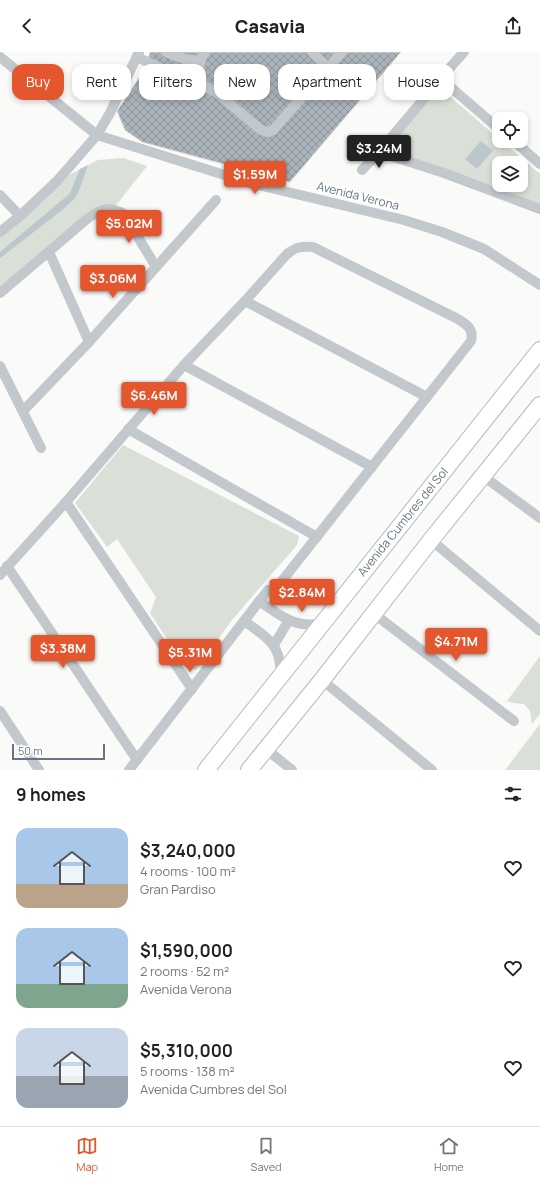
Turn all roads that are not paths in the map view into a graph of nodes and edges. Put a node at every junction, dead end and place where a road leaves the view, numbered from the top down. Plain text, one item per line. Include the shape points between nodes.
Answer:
1 (166, 52) edge
2 (312, 52) edge
3 (342, 52) edge
4 (464, 52) edge
5 (138, 55) edge
6 (0, 57) edge
7 (200, 57) edge
8 (154, 64) edge
9 (324, 64) edge
10 (332, 64) edge
11 (453, 64) edge
12 (206, 87) edge
13 (454, 90) edge
14 (300, 100) edge
15 (422, 100) edge
16 (492, 122) edge
17 (97, 135) junction
18 (522, 148) edge
19 (379, 152) junction
20 (540, 164) edge
21 (362, 170) dead end
22 (0, 195) edge
23 (216, 200) dead end
24 (540, 209) edge
25 (20, 216) junction
26 (0, 232) edge
27 (49, 252) junction
28 (156, 267) junction
29 (540, 285) edge
30 (0, 293) edge
31 (245, 301) junction
32 (89, 342) junction
33 (537, 358) edge
34 (184, 365) junction
35 (0, 366) edge
36 (427, 397) junction
37 (540, 405) edge
38 (23, 411) junction
39 (128, 429) junction
40 (41, 448) dead end
41 (372, 467) junction
42 (483, 476) junction
43 (66, 502) junction
44 (540, 518) edge
45 (317, 537) junction
46 (431, 540) junction
47 (8, 566) junction
48 (0, 575) edge
49 (260, 600) junction
50 (373, 613) junction
51 (289, 620) junction
52 (244, 621) junction
53 (323, 622) junction
54 (540, 631) edge
55 (274, 645) junction
56 (280, 676) junction
57 (322, 680) junction
58 (192, 689) junction
59 (0, 711) edge
60 (514, 721) dead end
61 (266, 749) junction
62 (137, 760) junction
63 (39, 770) edge
64 (129, 770) edge
65 (206, 770) edge
66 (249, 770) edge
67 (292, 770) edge
68 (432, 770) edge

1 - 7 street via 177,57
2 - 9 street
3 - 10 street
4 - 11 street
5 - 8 street
5 - 17 street
6 - 17 street, Avenida Verona
12 - 14 street via 261,130 268,132 273,130
13 - 16 street
15 - 19 street
17 - 25 street via 57,181
17 - 29 street, Avenida Verona via 250,183 404,220 442,232 484,250
18 - 20 street
19 - 21 street
19 - 24 street
22 - 25 street
23 - 28 street
25 - 26 street
27 - 28 street via 87,219 100,210 110,208 124,214
27 - 30 street
27 - 32 street
28 - 32 street
31 - 34 street
31 - 36 street
31 - 36 street via 287,254 302,246 313,247 456,318 472,331 471,341
32 - 38 street
33 - 53 main road, Avenida Cumbres del Sol
34 - 39 street
34 - 41 street
35 - 38 street
36 - 41 street
37 - 42 main road
38 - 40 street
39 - 43 street
39 - 45 street
41 - 45 street
42 - 44 street
42 - 46 main road
43 - 47 street
43 - 58 street
45 - 49 street
46 - 50 main road
46 - 54 street
47 - 48 street
47 - 62 street
49 - 51 street
49 - 52 street
50 - 57 main road
50 - 60 street
51 - 53 street via 312,625
51 - 55 street
52 - 55 street via 265,635
52 - 58 street
53 - 56 main road, Avenida Cumbres del Sol
55 - 56 street via 279,654
56 - 65 main road, Avenida Cumbres del Sol
57 - 61 main road
57 - 68 street
58 - 62 street
59 - 63 street
61 - 66 main road
61 - 67 street
62 - 64 street

